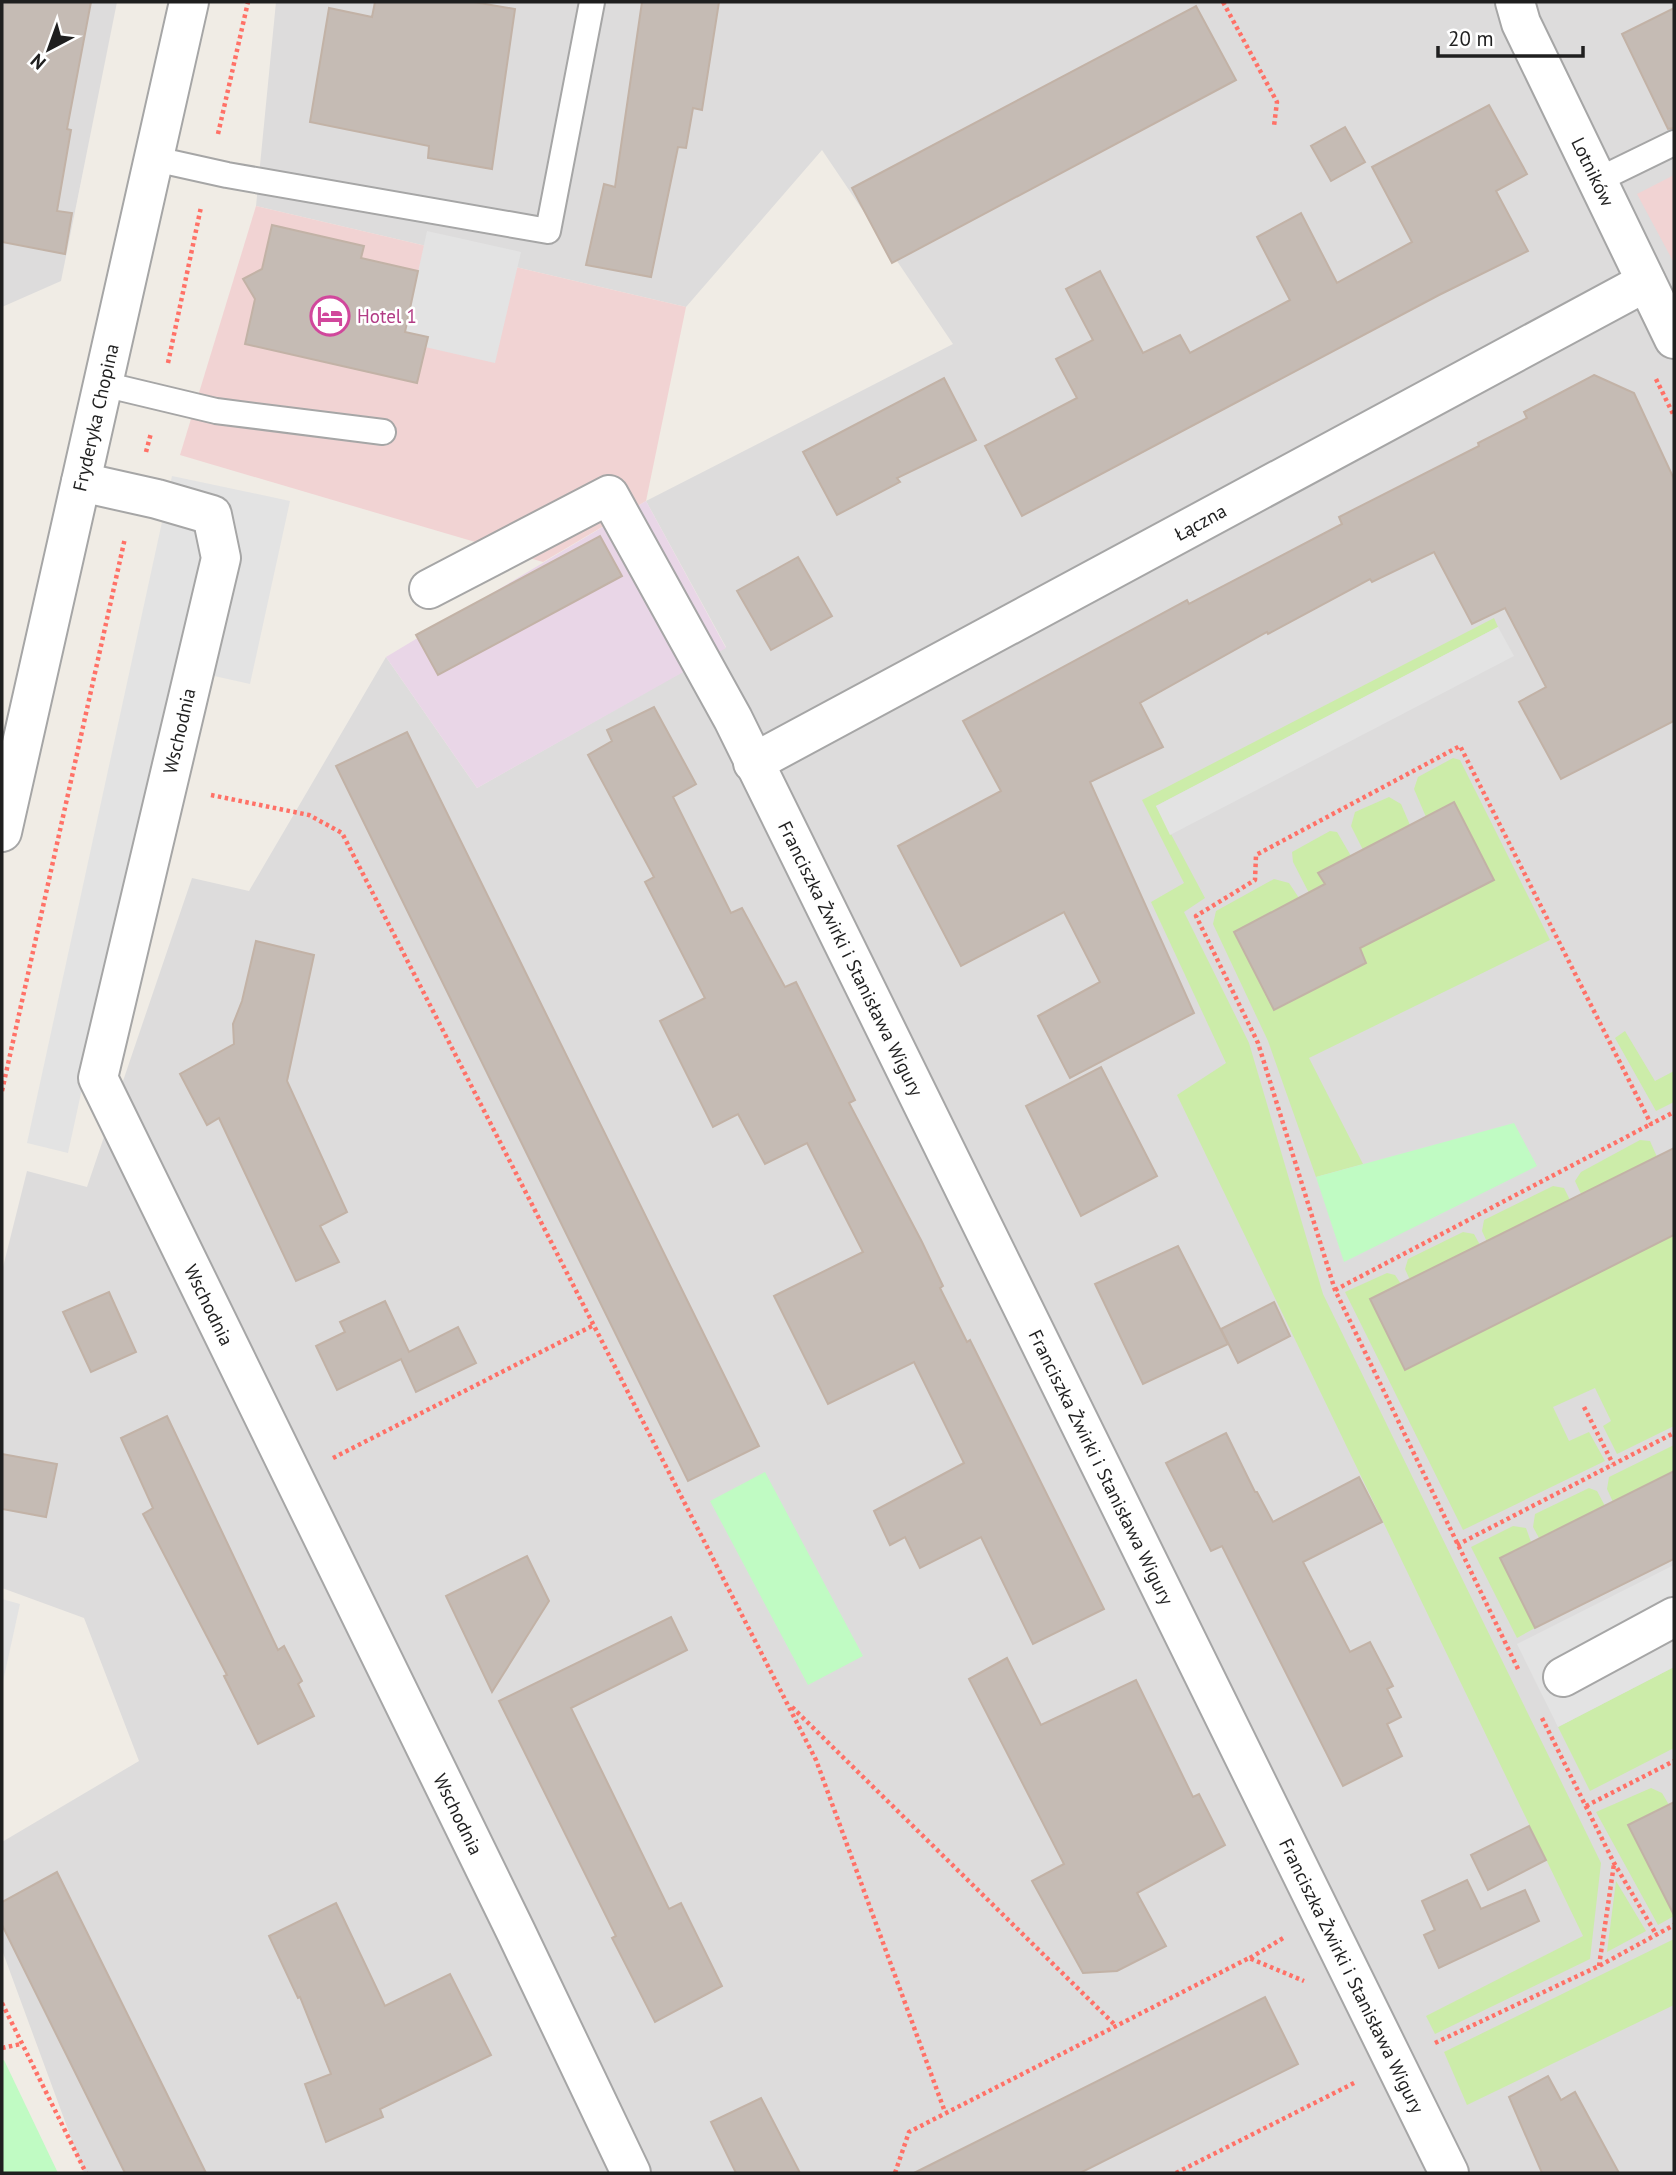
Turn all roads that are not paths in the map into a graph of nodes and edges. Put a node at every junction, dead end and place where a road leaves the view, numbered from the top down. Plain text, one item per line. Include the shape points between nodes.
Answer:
1 (189, 2) edge
2 (592, 2) edge
3 (1515, 2) edge
4 (1674, 143) edge
5 (155, 159) junction
6 (1598, 180) junction
7 (1646, 282) junction
8 (1674, 339) edge
9 (103, 384) junction
10 (383, 432) dead end
11 (81, 482) junction
12 (429, 589) dead end
13 (754, 764) junction
14 (2, 832) edge
15 (1674, 1617) edge
16 (1563, 1677) dead end
17 (631, 2173) edge
18 (1449, 2173) edge

1 - 5 street, Fryderyka Chopina
2 - 5 lane via 548,231
3 - 6 street, Lotników
4 - 6 lane
5 - 9 street, Fryderyka Chopina
6 - 7 street, Lotników
7 - 8 street, Lotników
7 - 13 street, Łączna
9 - 10 lane via 216,411
9 - 11 street, Fryderyka Chopina
11 - 14 street, Fryderyka Chopina
11 - 17 street, Wschodnia via 212,515 220,558 98,1078
12 - 13 street, Franciszka Żwirki i Stanisława Wigury via 609,495
13 - 18 street, Franciszka Żwirki i Stanisława Wigury
15 - 16 street

